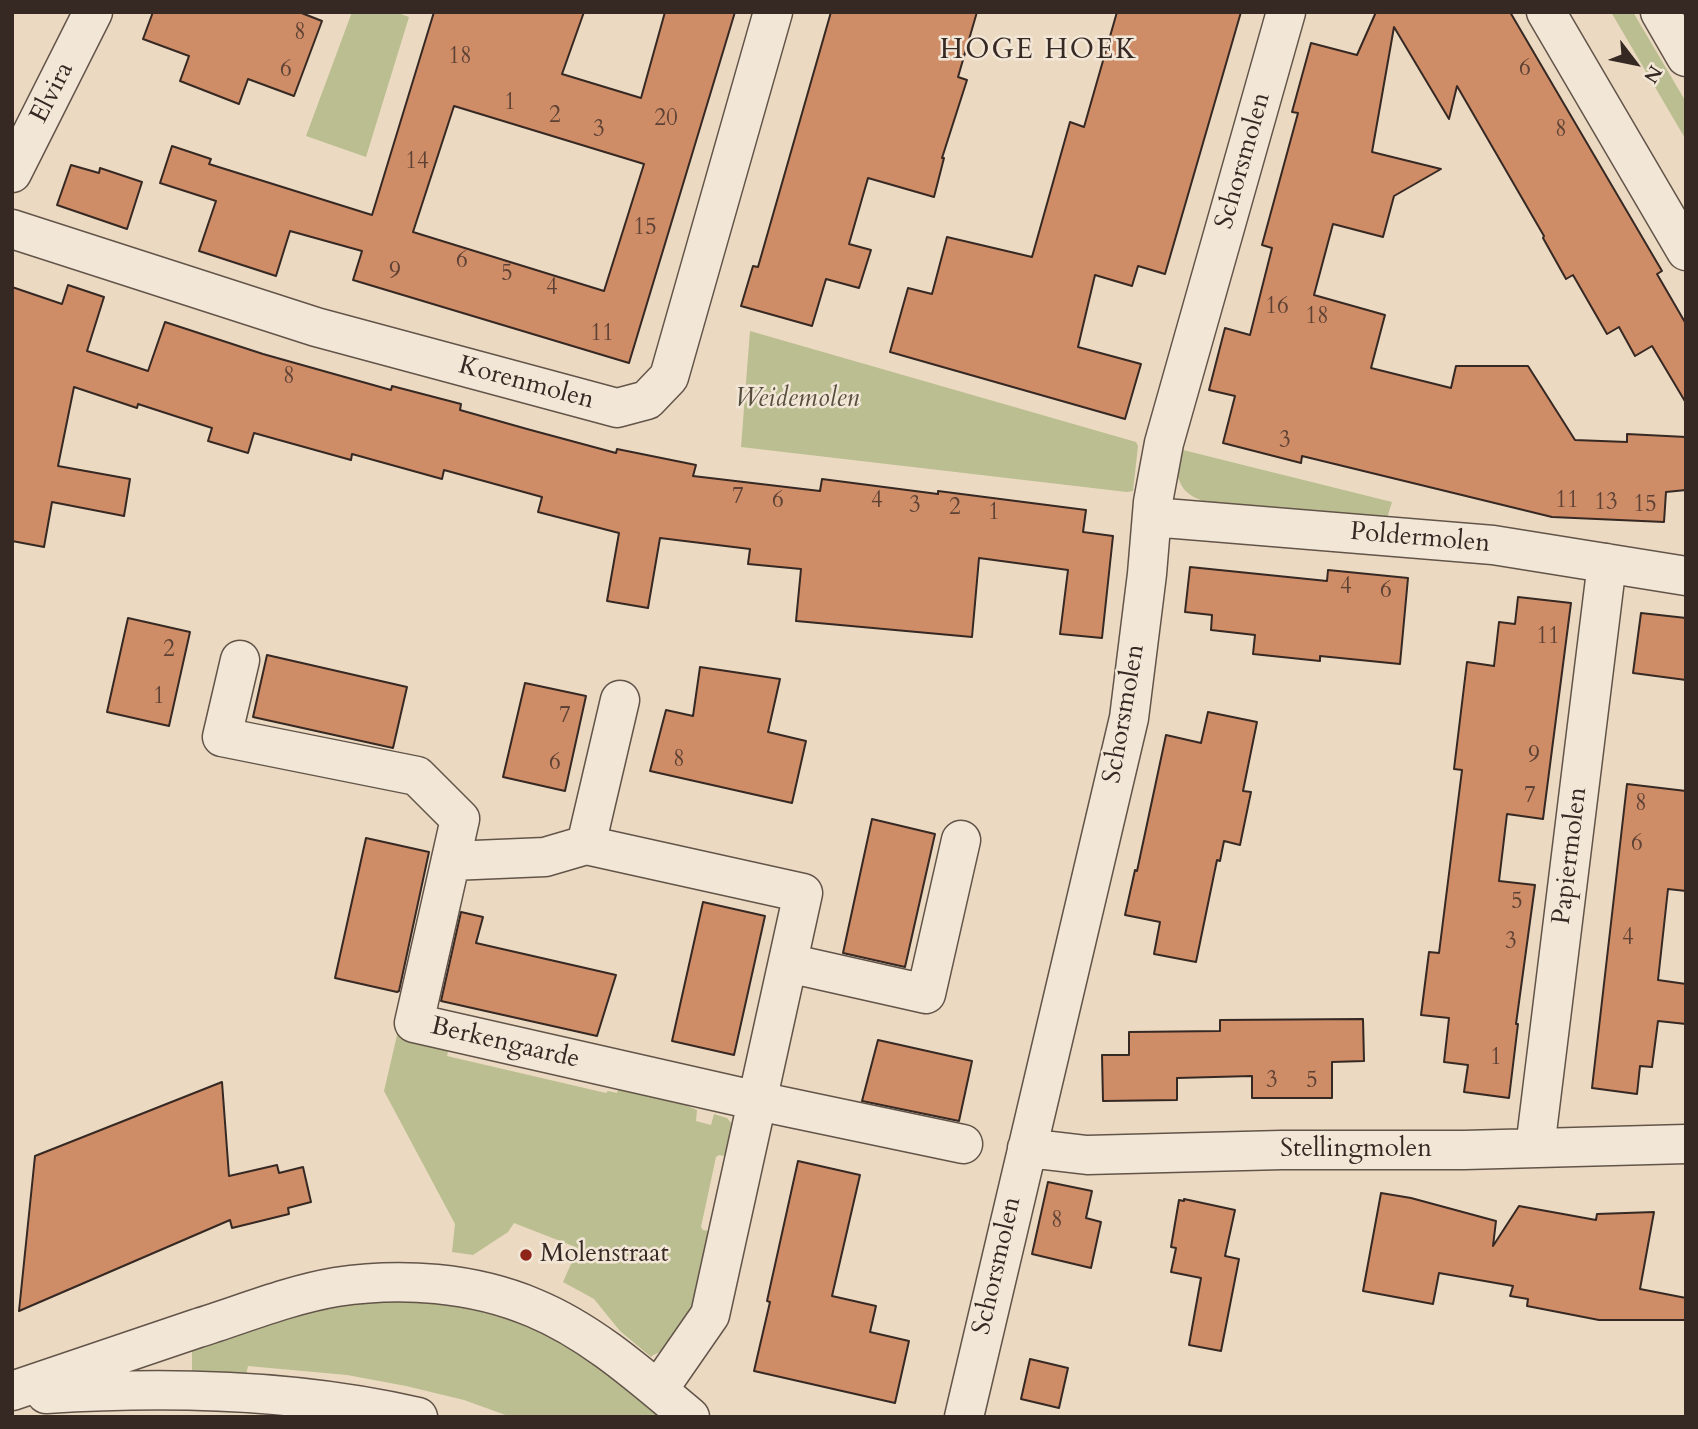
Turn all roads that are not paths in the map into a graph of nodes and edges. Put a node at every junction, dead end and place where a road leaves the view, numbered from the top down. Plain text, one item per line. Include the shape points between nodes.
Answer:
1 (93, 12) edge
2 (773, 12) edge
3 (1286, 12) edge
4 (1546, 12) edge
5 (1660, 12) edge
6 (1686, 57) edge
7 (12, 173) edge
8 (12, 229) edge
9 (1686, 251) edge
10 (1153, 510) junction
11 (1607, 563) junction
12 (1686, 576) edge
13 (240, 660) dead end
14 (620, 700) dead end
15 (961, 840) dead end
16 (586, 845) junction
17 (451, 861) junction
18 (788, 963) junction
19 (758, 1101) junction
20 (963, 1144) dead end
21 (1686, 1144) edge
22 (1027, 1148) junction
23 (1535, 1148) junction
24 (658, 1390) junction
25 (12, 1393) edge
26 (418, 1417) edge
27 (690, 1417) edge
28 (964, 1417) edge

1 - 7 street, Elvira
2 - 8 street, Korenmolen via 669,377 648,400 617,408 390,348
3 - 10 street, Schorsmolen via 1169,423
4 - 9 street
5 - 6 street
10 - 11 street, Poldermolen via 1493,545
10 - 22 street, Schorsmolen via 1129,718
11 - 12 street, Poldermolen
11 - 23 street, Papiermolen
13 - 17 street, Berkengaarde via 222,737 417,776 460,819
14 - 16 street
15 - 18 street via 926,994
16 - 17 street via 545,857
16 - 18 street via 803,893
17 - 19 street, Berkengaarde via 414,1023
18 - 19 street
19 - 20 street, Berkengaarde
19 - 24 street via 709,1315
21 - 23 street, Stellingmolen
22 - 23 street, Stellingmolen via 1087,1155
22 - 28 street, Schorsmolen
24 - 25 street via 575,1328 533,1308 452,1286 379,1282 276,1303
24 - 27 street
25 - 26 street via 205,1392 326,1400

